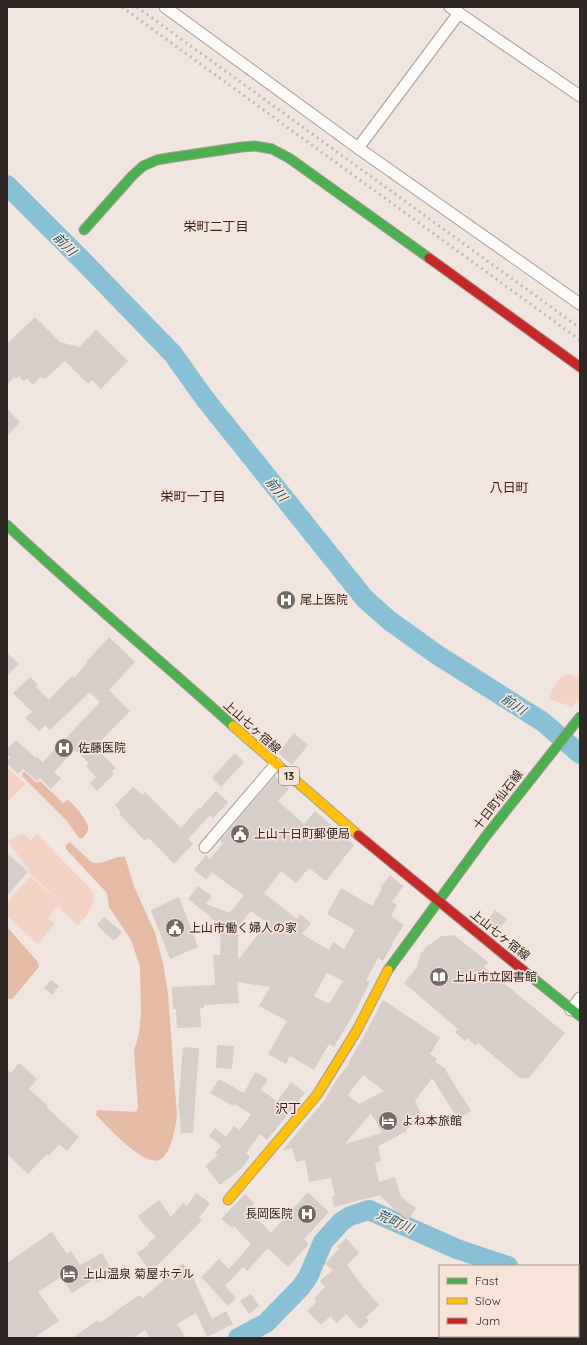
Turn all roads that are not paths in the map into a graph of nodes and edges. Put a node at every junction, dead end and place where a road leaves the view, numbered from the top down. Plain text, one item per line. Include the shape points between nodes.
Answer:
1 (165, 7) edge
2 (454, 10) edge
3 (580, 96) edge
4 (358, 148) junction
5 (84, 230) dead end
6 (580, 304) edge
7 (580, 367) edge
8 (7, 525) edge
9 (577, 721) edge
10 (276, 764) junction
11 (205, 846) dead end
12 (438, 900) junction
13 (580, 998) edge
14 (576, 1013) edge
15 (228, 1200) dead end

1 - 4 street
2 - 3 street
2 - 4 street
4 - 6 street
5 - 7 main road via 143,166 168,158 242,147 267,147 289,158
8 - 10 main road, 上山七ヶ宿線 / 13
9 - 12 main road, 十日町仙石線
10 - 11 street
10 - 12 main road, 上山七ヶ宿線 / 13 via 371,847
12 - 14 main road, 上山七ヶ宿線 / 13
12 - 15 main road, 十日町仙石線 via 388,970 357,1030 317,1095
13 - 14 street

